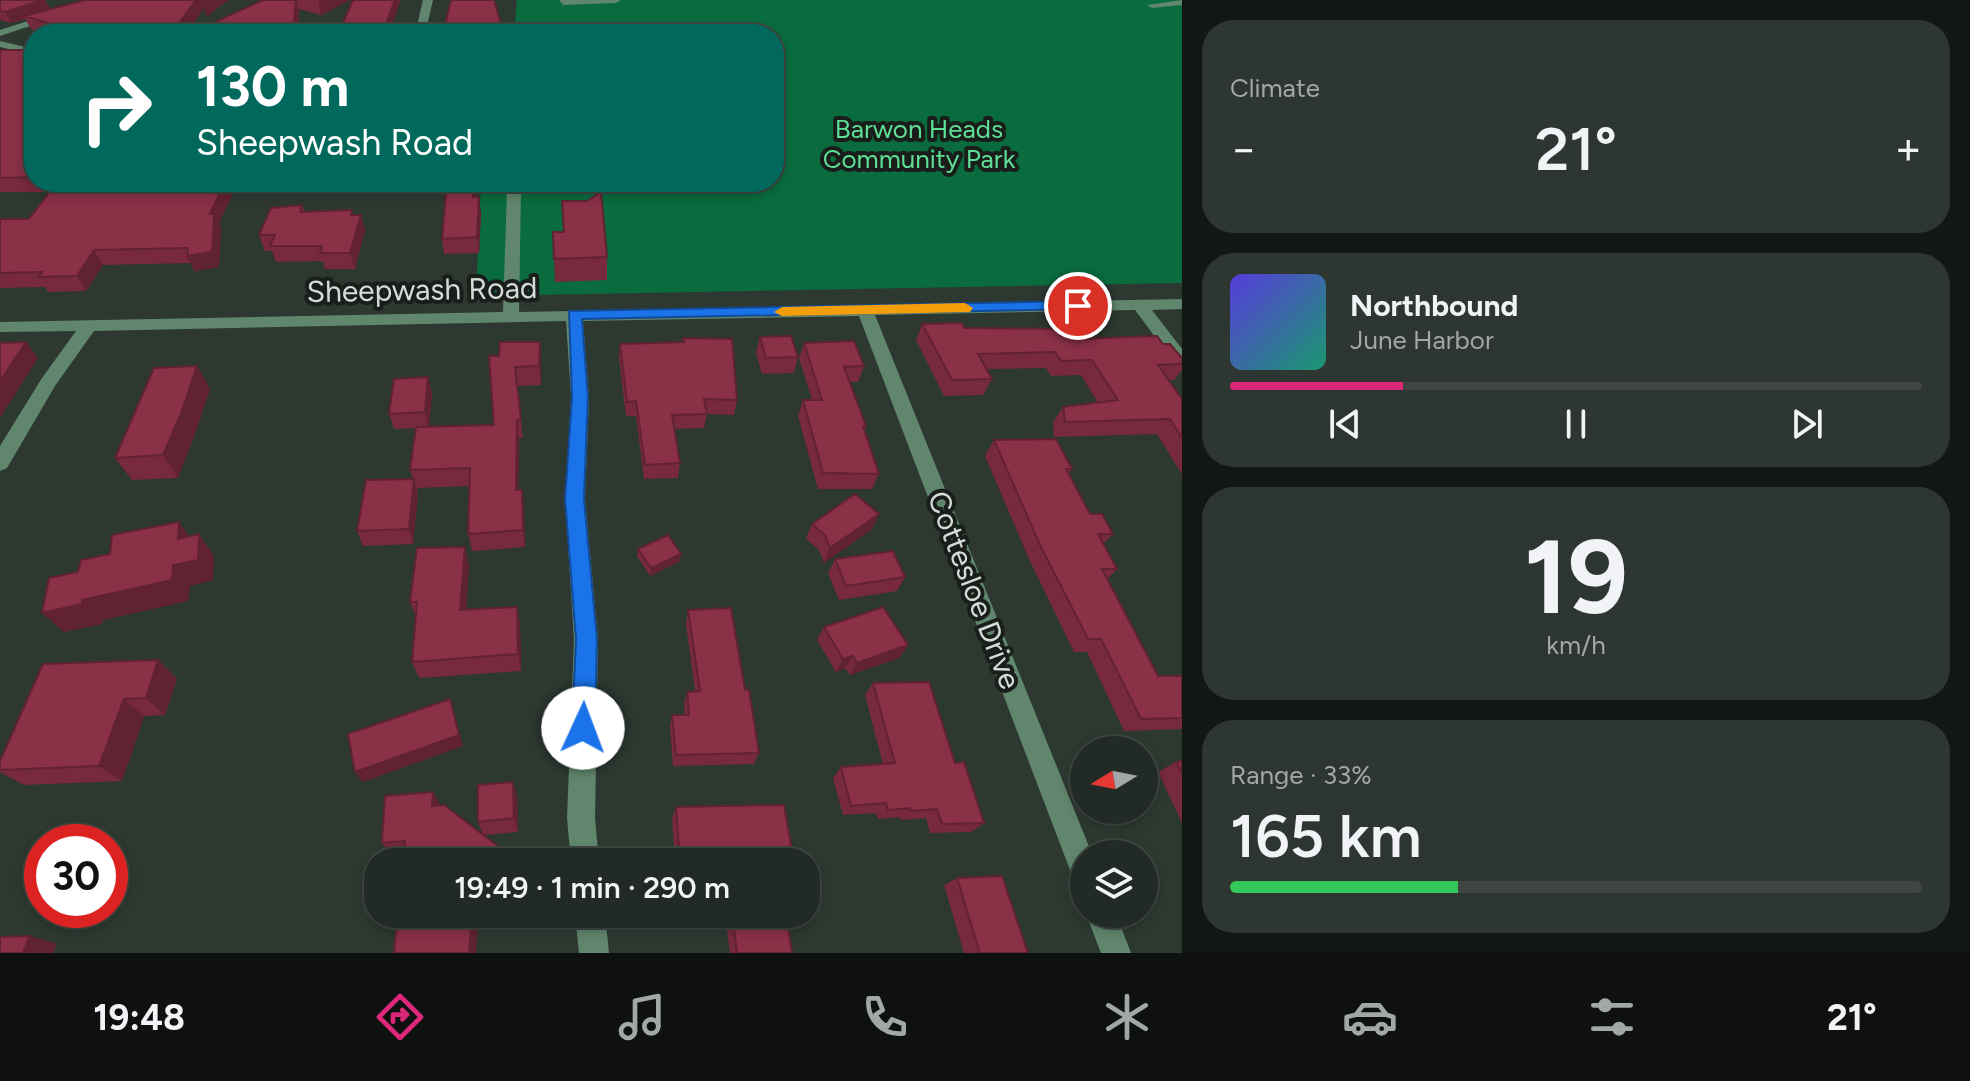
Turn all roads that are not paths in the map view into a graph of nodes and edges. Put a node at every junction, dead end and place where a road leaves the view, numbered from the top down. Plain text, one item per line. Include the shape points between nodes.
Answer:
1 (103, 0) edge
2 (428, 0) edge
3 (616, 0) edge
4 (563, 2) dead end
5 (1182, 2) edge
6 (74, 4) edge
7 (1152, 5) dead end
8 (422, 24) edge
9 (0, 33) edge
10 (0, 44) edge
11 (24, 50) edge
12 (514, 192) edge
13 (1139, 304) junction
14 (1182, 304) edge
15 (865, 310) junction
16 (574, 314) junction
17 (511, 315) junction
18 (89, 325) junction
19 (0, 327) edge
20 (1182, 361) edge
21 (0, 463) edge
22 (1072, 840) edge
23 (584, 848) edge
24 (591, 928) edge
25 (1106, 928) edge
26 (594, 953) edge
27 (1116, 953) edge

1 - 6 street
2 - 8 street
3 - 4 street
5 - 7 street
6 - 9 street
10 - 11 street
12 - 17 street
13 - 14 street, Sheepwash Road
13 - 15 street, Sheepwash Road
13 - 20 street
15 - 16 street, Sheepwash Road
15 - 22 street, Cottesloe Drive
16 - 17 street, Sheepwash Road
16 - 23 street via 580,397 575,499 586,639
17 - 18 street, Sheepwash Road
18 - 19 street, Sheepwash Road
18 - 21 street
24 - 26 street
25 - 27 street

